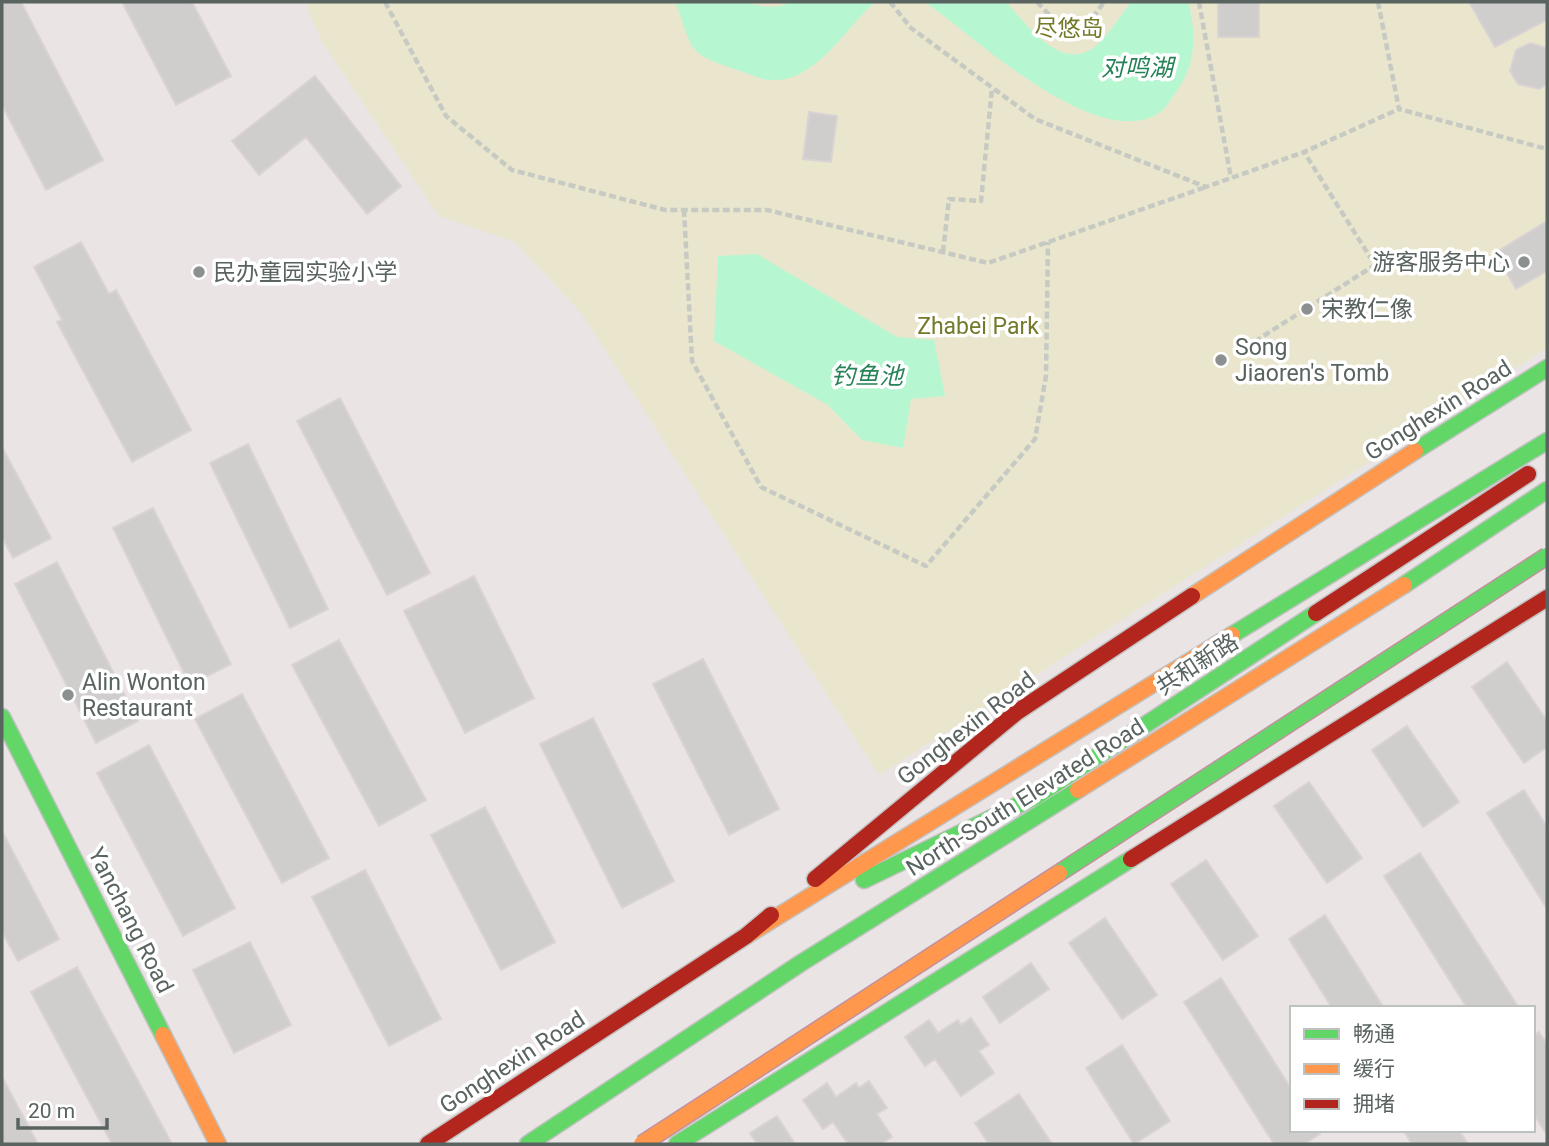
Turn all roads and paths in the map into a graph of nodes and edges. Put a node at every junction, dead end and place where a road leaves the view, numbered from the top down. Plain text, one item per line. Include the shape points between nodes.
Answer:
1 (385, 2) edge
2 (890, 2) edge
3 (1037, 2) edge
4 (1104, 2) edge
5 (1199, 2) edge
6 (1377, 2) edge
7 (992, 88) junction
8 (1399, 109) junction
9 (1547, 149) edge
10 (1304, 152) junction
11 (1231, 178) junction
12 (1206, 187) junction
13 (684, 210) junction
14 (1048, 242) junction
15 (943, 252) junction
16 (1246, 347) dead end
17 (1547, 368) edge
18 (1547, 441) edge
19 (1547, 461) edge
20 (1547, 490) edge
21 (1547, 556) edge
22 (1547, 597) edge
23 (2, 717) edge
24 (746, 936) junction
25 (218, 1144) edge
26 (428, 1144) edge
27 (528, 1144) edge
28 (642, 1144) edge
29 (677, 1144) edge

1 - 13 path via 446,116 512,170 665,210
2 - 7 path via 911,28
3 - 4 path via 1062,28 1084,30
5 - 11 path
6 - 8 path
7 - 12 path via 1035,119
7 - 15 path via 981,201 949,199
8 - 9 path
8 - 10 path
10 - 11 path
10 - 16 path via 1375,265
11 - 12 path
12 - 14 path
13 - 14 path via 692,361 761,487 926,566 1035,439 1046,376
13 - 15 path via 767,211
14 - 15 path via 988,262
17 - 24 main road, Gonghexin Road via 1017,712
18 - 24 main road
19 - 24 main road, 共和新路 via 1035,797
20 - 27 main road, North-South Elevated Road via 1388,595 801,963
21 - 28 main road, bridge
22 - 29 main road
23 - 25 main road, Yanchang Road
24 - 26 main road, Gonghexin Road

